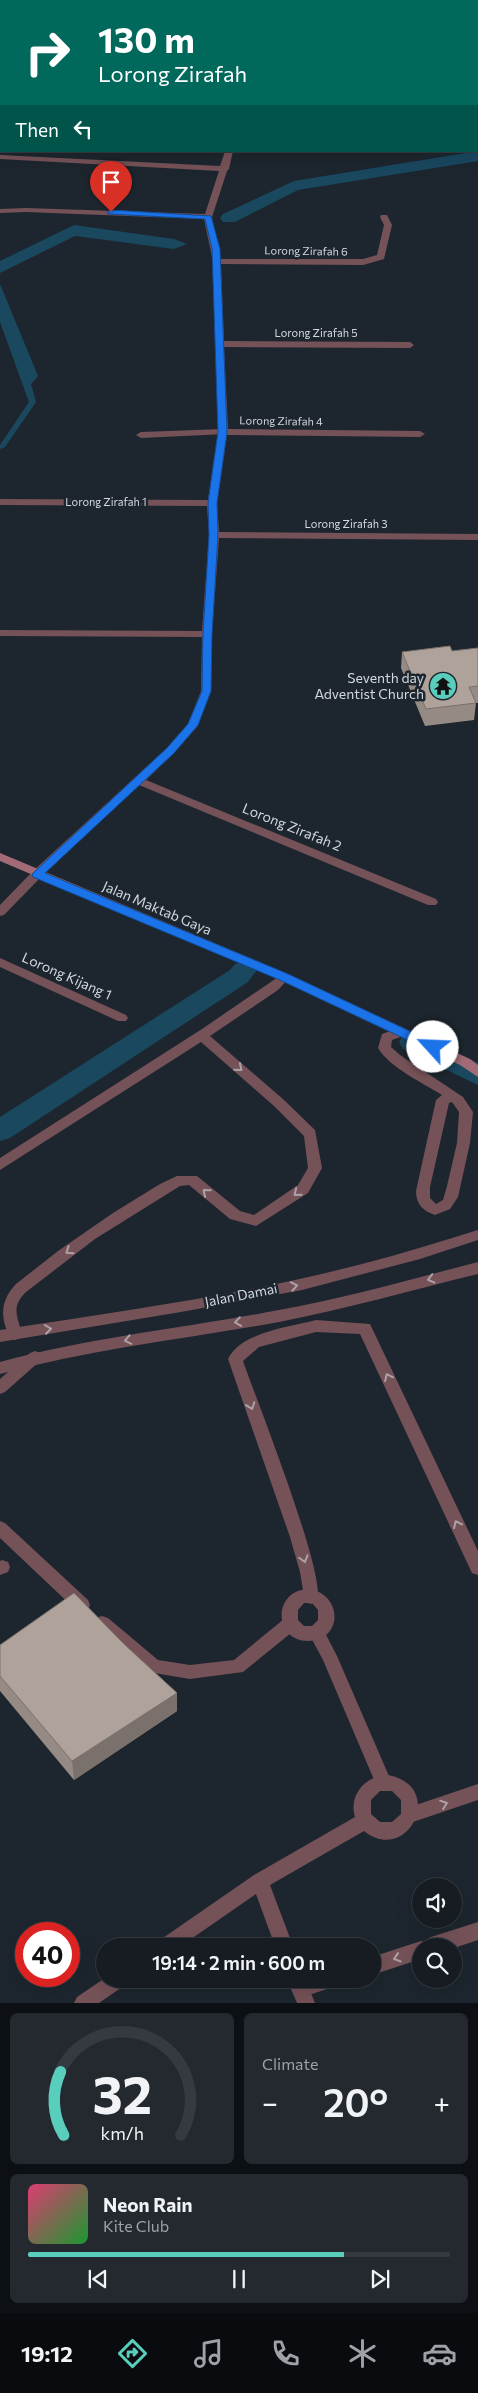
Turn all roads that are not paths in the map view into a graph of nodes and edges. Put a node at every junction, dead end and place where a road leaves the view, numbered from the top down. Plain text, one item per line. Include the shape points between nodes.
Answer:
1 (229, 152) edge
2 (0, 157) edge
3 (225, 168) junction
4 (0, 211) edge
5 (208, 217) junction
6 (384, 217) dead end
7 (217, 261) junction
8 (221, 344) junction
9 (410, 345) dead end
10 (223, 432) junction
11 (420, 434) dead end
12 (141, 436) dead end
13 (0, 502) edge
14 (212, 503) junction
15 (214, 535) junction
16 (478, 537) edge
17 (0, 633) edge
18 (207, 634) junction
19 (139, 781) junction
20 (0, 857) edge
21 (37, 874) junction
22 (432, 902) dead end
23 (0, 912) edge
24 (0, 962) edge
25 (284, 977) junction
26 (122, 1018) dead end
27 (402, 1032) junction
28 (202, 1036) junction
29 (478, 1060) edge
30 (464, 1062) junction
31 (478, 1072) edge
32 (454, 1097) junction
33 (0, 1165) edge
34 (478, 1235) edge
35 (478, 1268) edge
36 (15, 1334) junction
37 (0, 1336) edge
38 (35, 1358) junction
39 (0, 1368) edge
40 (0, 1388) edge
41 (0, 1528) edge
42 (478, 1568) edge
43 (310, 1597) junction
44 (290, 1624) junction
45 (316, 1632) junction
46 (384, 1783) junction
47 (478, 1792) edge
48 (410, 1815) junction
49 (366, 1820) junction
50 (260, 1881) junction
51 (478, 1931) edge
52 (178, 1938) edge
53 (281, 1938) edge
54 (456, 1938) edge
55 (412, 1953) edge
56 (381, 1963) edge
57 (105, 1988) edge
58 (83, 2003) edge

1 - 3 street
2 - 3 street
3 - 5 street
4 - 5 street
5 - 7 street
6 - 7 street, Lorong Zirafah 6 via 388,226 381,257 363,262
7 - 8 street
8 - 9 street, Lorong Zirafah 5
8 - 10 street
10 - 11 street, Lorong Zirafah 4
10 - 12 street, Lorong Zirafah 4
10 - 14 street
13 - 14 street, Lorong Zirafah 1
14 - 15 street
15 - 16 street, Lorong Zirafah 3
15 - 18 street
17 - 18 street
18 - 19 street via 206,691 193,725
19 - 21 street
19 - 22 street, Lorong Zirafah 2
20 - 21 street, Jalan Maktab Gaya
21 - 23 street
21 - 25 street, Jalan Maktab Gaya
24 - 26 street, Lorong Kijang 1
25 - 27 street, Jalan Maktab Gaya
25 - 28 street
27 - 30 street, Jalan Maktab Gaya
27 - 32 street via 386,1037 384,1048
28 - 33 street via 78,1112
28 -> 36 street via 310,1134 315,1168 303,1189 256,1221 235,1215 192,1180 177,1181 105,1226 16,1290 8,1308
29 - 30 street
30 - 31 street, Jalan Maktab Gaya
32 - 32 street via 461,1101 467,1113 461,1158 449,1202 435,1210 425,1206 423,1187 443,1100
36 -> 34 street, Jalan Damai via 332,1278 389,1264
35 -> 38 street, Jalan Damai via 294,1313
36 - 37 street, Jalan Damai
38 - 39 street, Jalan Damai
38 - 40 street
41 - 44 street via 110,1631 154,1667 190,1672 237,1667
42 -> 43 street via 365,1328 316,1326 255,1342 235,1360 298,1537 308,1572
43 - 44 street via 293,1602 288,1612
43 - 45 street via 322,1602 328,1613 326,1624
44 - 45 street via 298,1632
45 - 46 street
46 - 48 street via 392,1784 406,1794
46 - 49 street via 370,1788 362,1799 362,1814
48 -> 47 street
48 - 49 street via 394,1830 378,1830
49 - 50 street
50 - 52 street
50 - 53 street
51 - 54 street
55 -> 56 street
57 - 58 street

